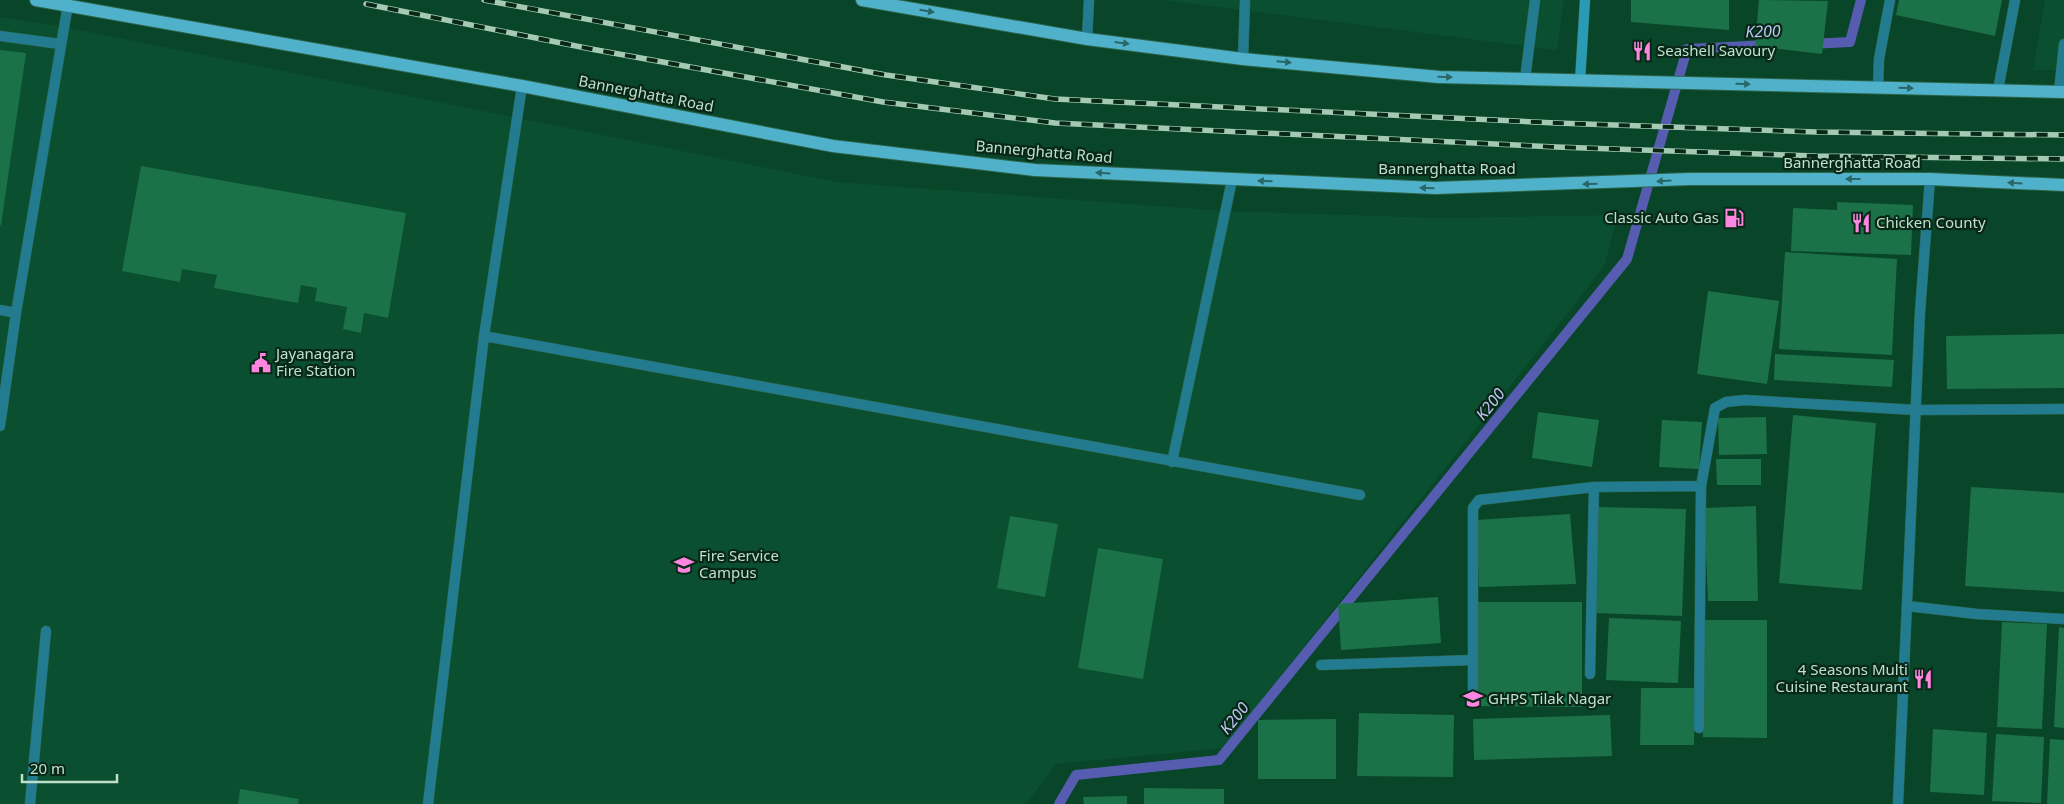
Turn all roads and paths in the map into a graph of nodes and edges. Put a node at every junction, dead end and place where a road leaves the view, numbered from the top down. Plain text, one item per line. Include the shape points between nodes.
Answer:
1 (36, 0) edge
2 (862, 0) edge
3 (1089, 0) edge
4 (1245, 0) edge
5 (1536, 0) edge
6 (1585, 0) edge
7 (1890, 0) edge
8 (2015, 0) edge
9 (68, 4) junction
10 (0, 36) edge
11 (1087, 39) junction
12 (60, 44) junction
13 (2064, 48) edge
14 (1243, 58) junction
15 (1525, 80) junction
16 (1580, 81) junction
17 (522, 86) junction
18 (1878, 88) junction
19 (1998, 90) junction
20 (2061, 92) edge
21 (1930, 179) junction
22 (1232, 180) junction
23 (2064, 185) edge
24 (0, 310) edge
25 (16, 313) junction
26 (484, 336) junction
27 (2064, 409) edge
28 (1916, 410) junction
29 (0, 426) edge
30 (1172, 462) junction
31 (1701, 486) junction
32 (1594, 487) junction
33 (1360, 495) dead end
34 (1907, 606) junction
35 (2064, 619) edge
36 (46, 630) dead end
37 (1472, 660) junction
38 (1321, 666) dead end
39 (1590, 674) dead end
40 (1473, 699) dead end
41 (1699, 728) dead end
42 (30, 804) edge
43 (428, 804) edge
44 (1898, 804) edge

1 - 9 main road, Bannerghatta Road
2 -> 11 main road
3 - 11 street
4 - 14 street
5 - 15 street
6 - 16 street
7 - 18 street via 1879,59
8 - 19 street
9 - 12 street
9 - 17 main road, Bannerghatta Road
10 - 12 street
11 -> 14 main road
12 - 25 street
13 - 20 street
14 -> 15 main road via 1439,77
15 - 16 main road
16 -> 18 main road
22 -> 17 main road, Bannerghatta Road via 1035,170 833,146
17 - 26 street
18 -> 19 main road
19 - 20 main road
21 -> 22 main road, Bannerghatta Road via 1690,179 1435,188
23 -> 21 main road, Bannerghatta Road
21 - 28 street
22 - 30 street
24 - 25 street
25 - 29 street
26 - 30 street
26 - 43 street
27 - 28 street
28 - 31 street via 1745,400 1726,402 1715,408
28 - 34 street
30 - 33 street
31 - 32 street
31 - 41 street
32 - 37 street via 1489,498 1479,500 1473,508
32 - 39 street
34 - 35 street
34 - 44 street
36 - 42 street
37 - 38 street
37 - 40 street

